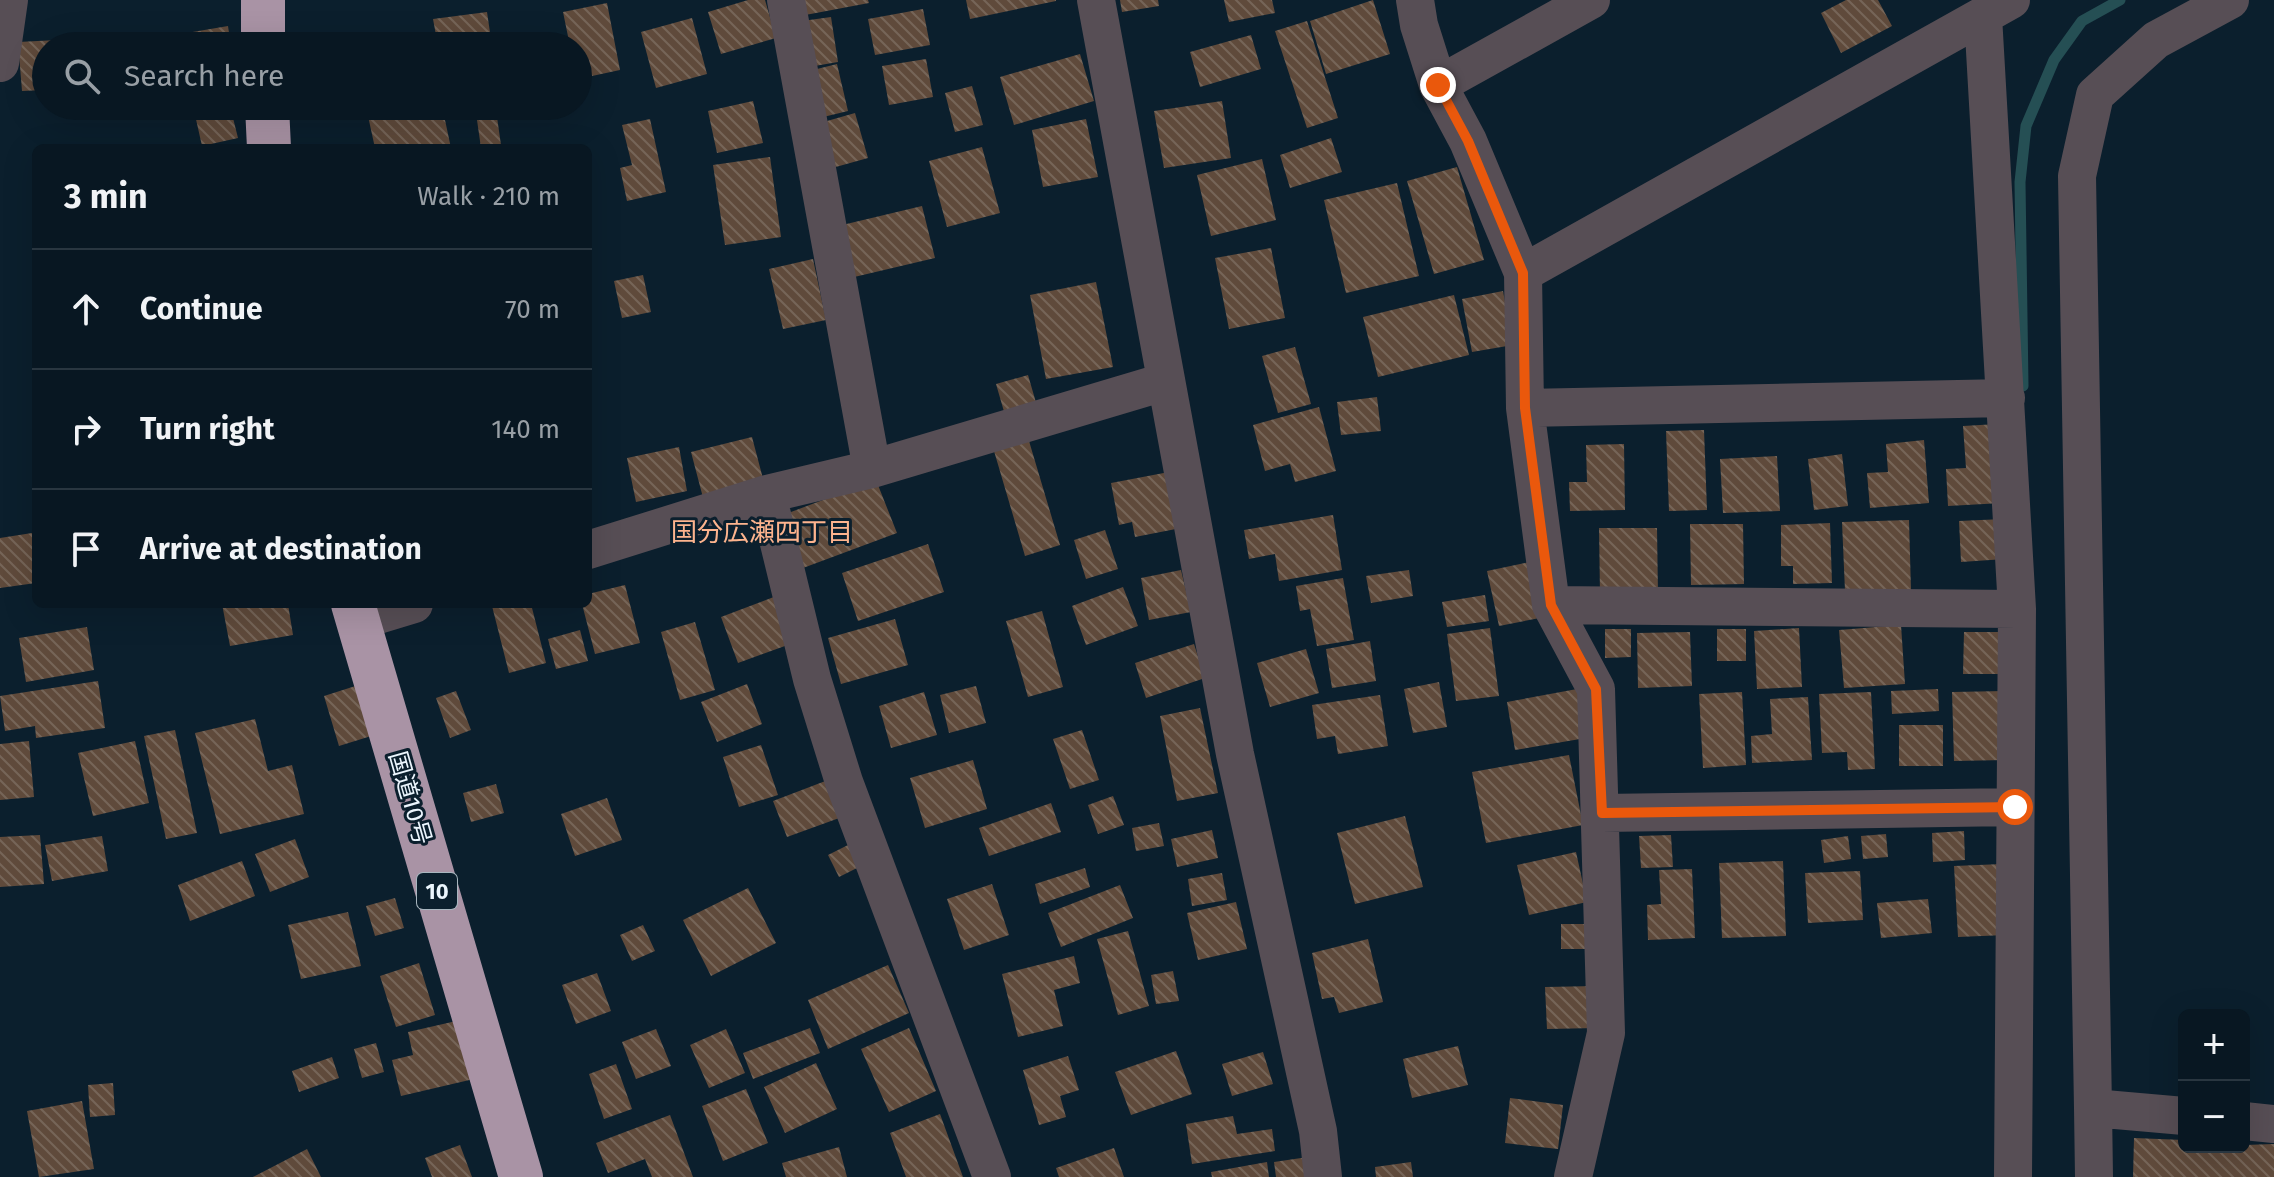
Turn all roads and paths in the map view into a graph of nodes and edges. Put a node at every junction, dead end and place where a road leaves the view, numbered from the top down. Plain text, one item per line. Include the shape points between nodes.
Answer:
1 (9, 0) edge
2 (263, 0) edge
3 (786, 0) edge
4 (1096, 0) edge
5 (1415, 0) edge
6 (1591, 0) edge
7 (2230, 0) edge
8 (1997, 8) edge
9 (263, 32) edge
10 (0, 63) edge
11 (1438, 85) junction
12 (268, 120) edge
13 (269, 144) edge
14 (1523, 273) junction
15 (1164, 382) junction
16 (2006, 398) junction
17 (1525, 408) junction
18 (872, 469) junction
19 (767, 494) junction
20 (592, 549) edge
21 (1551, 605) junction
22 (388, 608) edge
23 (2017, 609) junction
24 (356, 613) edge
25 (2015, 807) junction
26 (1602, 813) junction
27 (2093, 1108) junction
28 (2178, 1115) edge
29 (2250, 1122) edge
30 (2274, 1124) edge
31 (521, 1177) edge
32 (992, 1177) edge
33 (1323, 1177) edge
34 (1573, 1177) edge
35 (2013, 1177) edge
36 (2094, 1177) edge

1 - 10 street
2 - 9 highway
3 - 18 street
4 - 15 street
5 - 11 street
6 - 11 street
7 - 27 street via 2156,40 2095,95 2077,176
8 - 14 street
8 - 16 street
11 - 14 street via 1468,141
12 - 13 highway
14 - 17 street
15 - 18 street
15 - 33 street via 1235,754 1318,1131
16 - 17 street
16 - 23 street
17 - 21 street
18 - 19 street
19 - 20 street
19 - 32 street via 812,679 844,782
21 - 23 street
21 - 26 street via 1596,689
22 - 24 street
23 - 25 street
24 - 31 highway, 国道10号 / 10
25 - 26 street
25 - 35 street
26 - 34 street via 1606,1033
27 - 28 street
27 - 36 street
29 - 30 street

